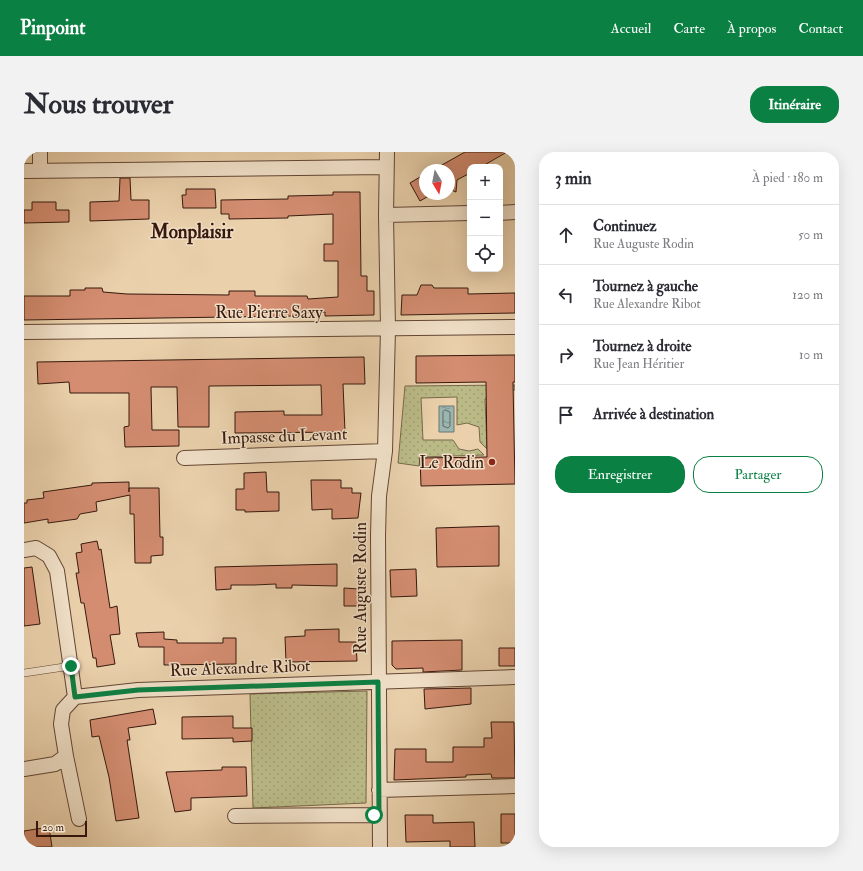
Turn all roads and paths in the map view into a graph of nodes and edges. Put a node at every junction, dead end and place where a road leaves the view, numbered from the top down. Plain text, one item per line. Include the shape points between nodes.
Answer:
1 (40, 152) edge
2 (387, 152) edge
3 (386, 167) junction
4 (24, 171) edge
5 (40, 171) junction
6 (515, 212) edge
7 (467, 213) edge
8 (503, 213) edge
9 (386, 215) junction
10 (515, 327) edge
11 (388, 329) junction
12 (24, 332) edge
13 (385, 451) junction
14 (184, 458) dead end
15 (24, 550) edge
16 (71, 666) junction
17 (24, 673) edge
18 (515, 677) edge
19 (378, 682) junction
20 (75, 697) junction
21 (66, 756) junction
22 (24, 769) edge
23 (515, 786) edge
24 (379, 790) junction
25 (379, 815) junction
26 (235, 816) dead end
27 (78, 819) dead end
28 (380, 847) edge

1 - 5 street
2 - 3 street, Rue Auguste Rodin
3 - 5 street
3 - 9 street, Rue Auguste Rodin
4 - 5 street
6 - 8 street
7 - 9 street
9 - 11 street, Rue Auguste Rodin
10 - 11 street, Rue Pierre Saxy
11 - 12 street, Rue Pierre Saxy
11 - 13 street, Rue Auguste Rodin
13 - 14 street, Impasse du Levant
13 - 19 street, Rue Auguste Rodin via 379,496
15 - 16 street via 36,548 49,556 57,571
16 - 17 lane
16 - 20 street
18 - 19 street, Rue Alexandre Ribot
19 - 20 street, Rue Alexandre Ribot via 138,690
19 - 24 street, Rue Auguste Rodin
20 - 21 street via 63,710 61,724
21 - 22 street via 55,764
21 - 27 street
23 - 24 street
24 - 25 street, Rue Auguste Rodin
25 - 26 street
25 - 28 street, Rue Auguste Rodin

